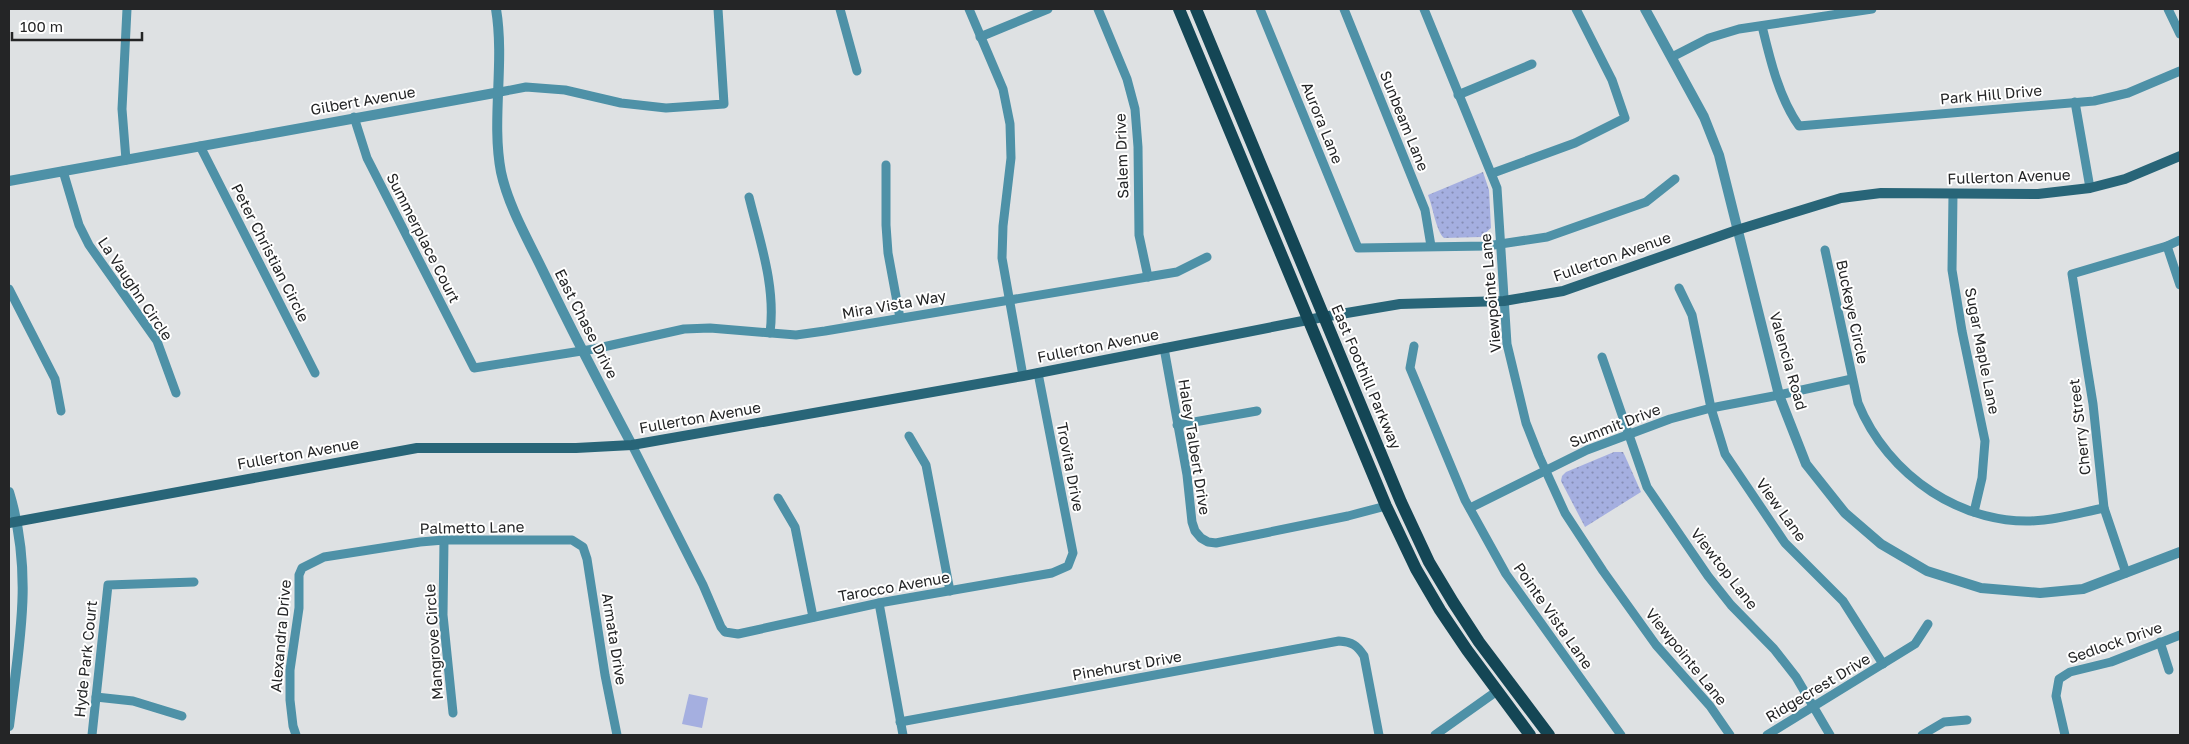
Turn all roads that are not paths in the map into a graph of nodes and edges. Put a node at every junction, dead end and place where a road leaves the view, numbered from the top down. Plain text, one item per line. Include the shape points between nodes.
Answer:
1 (127, 9) edge
2 (496, 9) edge
3 (718, 9) edge
4 (840, 9) edge
5 (969, 9) edge
6 (1048, 9) edge
7 (1098, 9) edge
8 (1179, 9) edge
9 (1196, 9) edge
10 (1260, 9) edge
11 (1344, 9) edge
12 (1424, 9) edge
13 (1576, 9) edge
14 (1645, 9) edge
15 (1872, 9) edge
16 (2168, 9) edge
17 (1762, 26) junction
18 (2180, 34) edge
19 (980, 37) junction
20 (1672, 57) junction
21 (1532, 64) dead end
22 (857, 71) dead end
23 (2180, 71) edge
24 (500, 92) junction
25 (1458, 94) junction
26 (2076, 102) junction
27 (354, 117) junction
28 (200, 146) junction
29 (2180, 156) edge
30 (126, 160) junction
31 (886, 165) dead end
32 (63, 171) junction
33 (1492, 173) junction
34 (1675, 179) dead end
35 (9, 181) edge
36 (2090, 188) junction
37 (1953, 194) junction
38 (749, 196) dead end
39 (1737, 230) junction
40 (2180, 240) edge
41 (1500, 245) junction
42 (1432, 246) junction
43 (2167, 246) junction
44 (1825, 250) dead end
45 (1207, 256) dead end
46 (1148, 277) junction
47 (2180, 284) edge
48 (1679, 288) dead end
49 (9, 289) edge
50 (1010, 299) junction
51 (1504, 300) junction
52 (1323, 317) junction
53 (900, 318) junction
54 (1308, 320) junction
55 (770, 333) junction
56 (1414, 346) dead end
57 (1164, 348) junction
58 (582, 350) junction
59 (1602, 357) dead end
60 (474, 368) joint
61 (314, 372) dead end
62 (1038, 373) junction
63 (1022, 376) junction
64 (1852, 379) junction
65 (176, 393) dead end
66 (1779, 395) junction
67 (1711, 408) junction
68 (61, 411) dead end
69 (1257, 411) dead end
70 (1177, 425) junction
71 (1628, 434) junction
72 (909, 436) dead end
73 (632, 445) junction
74 (1546, 470) junction
75 (9, 492) edge
76 (778, 498) dead end
77 (1386, 506) junction
78 (1470, 508) junction
79 (2104, 508) junction
80 (1974, 512) junction
81 (13, 521) edge
82 (444, 540) junction
83 (583, 548) joint
84 (2180, 552) edge
85 (1068, 566) joint
86 (302, 568) joint
87 (2126, 573) junction
88 (194, 582) dead end
89 (950, 591) junction
90 (879, 603) junction
91 (812, 617) junction
92 (1928, 624) dead end
93 (725, 632) joint
94 (2180, 635) edge
95 (2160, 642) junction
96 (1884, 664) junction
97 (2169, 670) dead end
98 (1497, 692) junction
99 (96, 697) junction
100 (1813, 707) junction
101 (453, 713) dead end
102 (182, 716) dead end
103 (1967, 720) dead end
104 (900, 722) junction
105 (9, 726) edge
106 (92, 735) edge
107 (296, 735) edge
108 (617, 735) edge
109 (903, 735) edge
110 (1379, 735) edge
111 (1435, 735) edge
112 (1530, 735) edge
113 (1549, 735) edge
114 (1621, 735) edge
115 (1730, 735) edge
116 (1767, 735) edge
117 (1830, 735) edge
118 (1922, 735) edge
119 (2065, 735) edge

1 - 30 street via 122,109
2 - 24 street, East Chase Drive via 501,34
3 - 24 street, Gilbert Avenue via 724,104 666,108 622,103 565,90 526,87
4 - 22 street
5 - 19 street
6 - 19 street
7 - 46 street, Salem Drive via 1127,79 1135,110 1139,236
8 - 54 main road, East Foothill Parkway
9 - 52 main road, East Foothill Parkway
10 - 42 street, Aurora Lane via 1358,248
11 - 42 street, Sunbeam Lane via 1424,210
12 - 25 street, Viewpointe Lane
13 - 33 street via 1612,80 1625,118 1575,143
14 - 20 street, Valencia Road
15 - 17 street
16 - 18 street
17 - 20 street via 1709,38
17 - 26 street, Park Hill Drive via 1770,61 1799,126
19 - 50 street via 1003,89 1010,124 1011,158 1002,258
20 - 39 street, Valencia Road via 1704,117 1719,155
21 - 25 street
23 - 26 street, Park Hill Drive via 2128,93
24 - 27 street, Gilbert Avenue
24 - 58 street, East Chase Drive via 499,152 503,180
25 - 33 street, Viewpointe Lane
26 - 36 street
27 - 28 street, Gilbert Avenue
27 - 60 street, Summerplace Court via 367,158
28 - 30 street, Gilbert Avenue
28 - 61 street, Peter Christian Circle
29 - 36 main road, Fullerton Avenue via 2125,179
30 - 32 street, Gilbert Avenue
31 - 53 street via 888,253
32 - 35 street, Gilbert Avenue
32 - 65 street, La Vaughn Circle via 79,225 89,246 157,341
33 - 41 street, Viewpointe Lane via 1497,188
34 - 41 street via 1646,202 1547,237
36 - 37 main road, Fullerton Avenue via 2038,194
37 - 39 main road, Fullerton Avenue via 1881,193 1841,198
37 - 80 street, Sugar Maple Lane via 1952,270 1986,442
38 - 55 street via 768,272 773,309
39 - 51 main road, Fullerton Avenue via 1563,291
39 - 66 street, Valencia Road
40 - 43 street
41 - 42 street
41 - 51 street, Viewpointe Lane
43 - 47 street
43 - 79 street, Cherry Street via 2072,274 2093,404
44 - 64 street, Buckeye Circle
45 - 46 street, Mira Vista Way via 1177,272
46 - 50 street, Mira Vista Way
48 - 67 street, View Lane via 1692,315
49 - 68 street via 55,379
50 - 53 street, Mira Vista Way
50 - 63 street
51 - 52 main road, Fullerton Avenue via 1400,304
51 - 74 street, Viewpointe Lane via 1507,344 1518,393 1526,423
52 - 54 main road, Fullerton Avenue
52 - 113 main road, East Foothill Parkway via 1429,562 1479,642
53 - 55 street, Mira Vista Way via 796,335
54 - 57 main road, Fullerton Avenue
54 - 77 main road, East Foothill Parkway
55 - 58 street, Mira Vista Way via 684,329
56 - 78 street, Pointe Vista Lane via 1410,368
57 - 62 main road, Fullerton Avenue
57 - 70 street, Haley Talbert Drive
58 - 60 street, Mira Vista Way
58 - 73 street, East Chase Drive
59 - 71 street, Viewtop Lane
62 - 63 main road, Fullerton Avenue
62 - 85 street, Trovita Drive via 1073,552
63 - 73 main road, Fullerton Avenue
64 - 66 street, Summit Drive
64 - 80 street, Buckeye Circle via 1867,426 1893,461 1926,491
66 - 67 street, Summit Drive
66 - 87 street, Valencia Road via 1806,464 1845,513 1881,544 1928,571 1981,588 2040,593 2083,589
67 - 71 street, Summit Drive
67 - 96 street, View Lane via 1725,454 1785,543 1843,601
69 - 70 street
70 - 77 street, Haley Talbert Drive via 1192,522 1195,531 1208,542 1216,543
71 - 74 street, Summit Drive
71 - 100 street, Viewtop Lane via 1647,487 1708,576 1731,605 1774,648
72 - 89 street via 926,465
73 - 81 main road, Fullerton Avenue via 417,448
73 - 93 street, East Chase Drive
74 - 78 street, Summit Drive
74 - 115 street, Viewpointe Lane via 1565,513 1603,572 1656,645 1710,706
75 - 81 street
76 - 91 street via 795,527
77 - 98 main road, East Foothill Parkway via 1440,610
78 - 114 street, Pointe Vista Lane via 1506,574
79 - 80 street, Buckeye Circle via 2043,520 2006,520
79 - 87 street, Cherry Street
81 - 105 street via 24,576 22,625
82 - 83 street, Palmetto Lane via 572,540
82 - 86 street, Palmetto Lane via 324,557
82 - 101 street, Mangrove Circle via 443,615
83 - 108 street, Armata Drive
84 - 87 street, Valencia Road
85 - 89 street, Tarocco Avenue via 1052,573
86 - 107 street, Alexandra Drive via 290,670 290,700
88 - 99 street, Hyde Park Court via 108,586
89 - 90 street, Tarocco Avenue
90 - 91 street, Tarocco Avenue
90 - 104 street
91 - 93 street, Tarocco Avenue via 738,634
92 - 96 street, Ridgecrest Drive via 1915,644
94 - 95 street, Sedlock Drive
95 - 97 street
95 - 119 street, Sedlock Drive via 2111,662 2070,672 2059,679 2056,696
96 - 100 street, Ridgecrest Drive
98 - 111 street
98 - 112 main road, East Foothill Parkway
99 - 102 street via 133,701
99 - 106 street, Hyde Park Court
100 - 116 street, Ridgecrest Drive
100 - 117 street, Viewtop Lane
103 - 118 street via 1944,722
104 - 109 street
104 - 110 street, Pinehurst Drive via 1339,641 1358,646 1364,656

